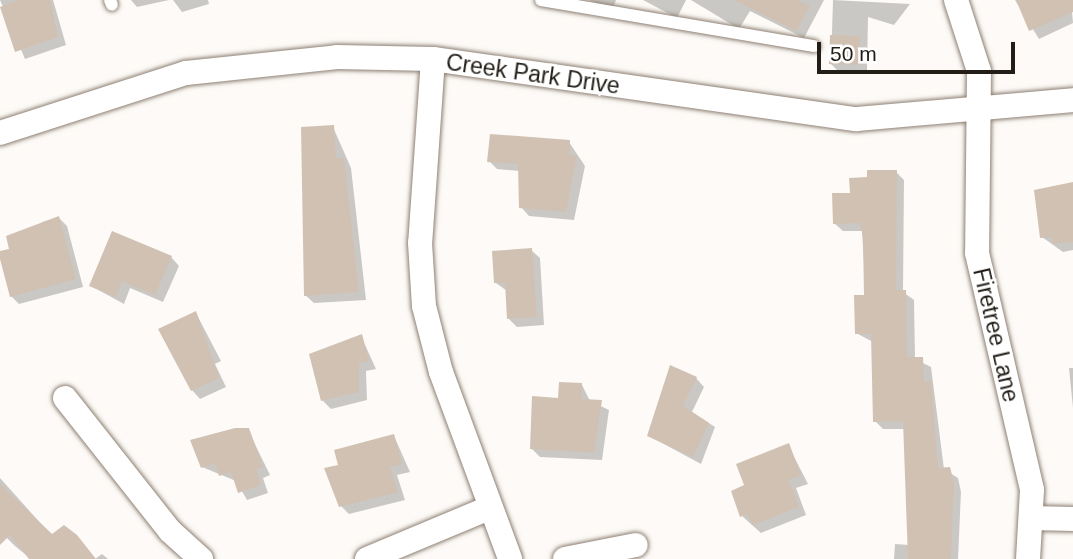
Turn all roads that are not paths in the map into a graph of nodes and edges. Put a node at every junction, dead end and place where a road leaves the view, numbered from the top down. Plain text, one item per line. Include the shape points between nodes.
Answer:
1 (541, 0) edge
2 (956, 0) edge
3 (814, 46) dead end
4 (433, 59) junction
5 (1073, 100) edge
6 (979, 109) junction
7 (0, 133) edge
8 (65, 398) dead end
9 (489, 508) junction
10 (1031, 518) junction
11 (1073, 519) edge
12 (636, 545) dead end
13 (201, 559) edge
14 (367, 559) edge
15 (510, 559) edge
16 (565, 559) edge
17 (1028, 559) edge

1 - 3 lane
2 - 6 street, Firetree Lane via 979,71
4 - 6 street, Creek Park Drive via 818,116
4 - 7 street, Creek Park Drive via 337,57 186,73
4 - 9 street via 420,243 424,306
5 - 6 street, Creek Park Drive
6 - 10 street, Firetree Lane via 977,253 1029,472
8 - 13 street via 170,531
9 - 14 street
9 - 15 street
10 - 11 street
10 - 17 street, Firetree Lane
12 - 16 street

